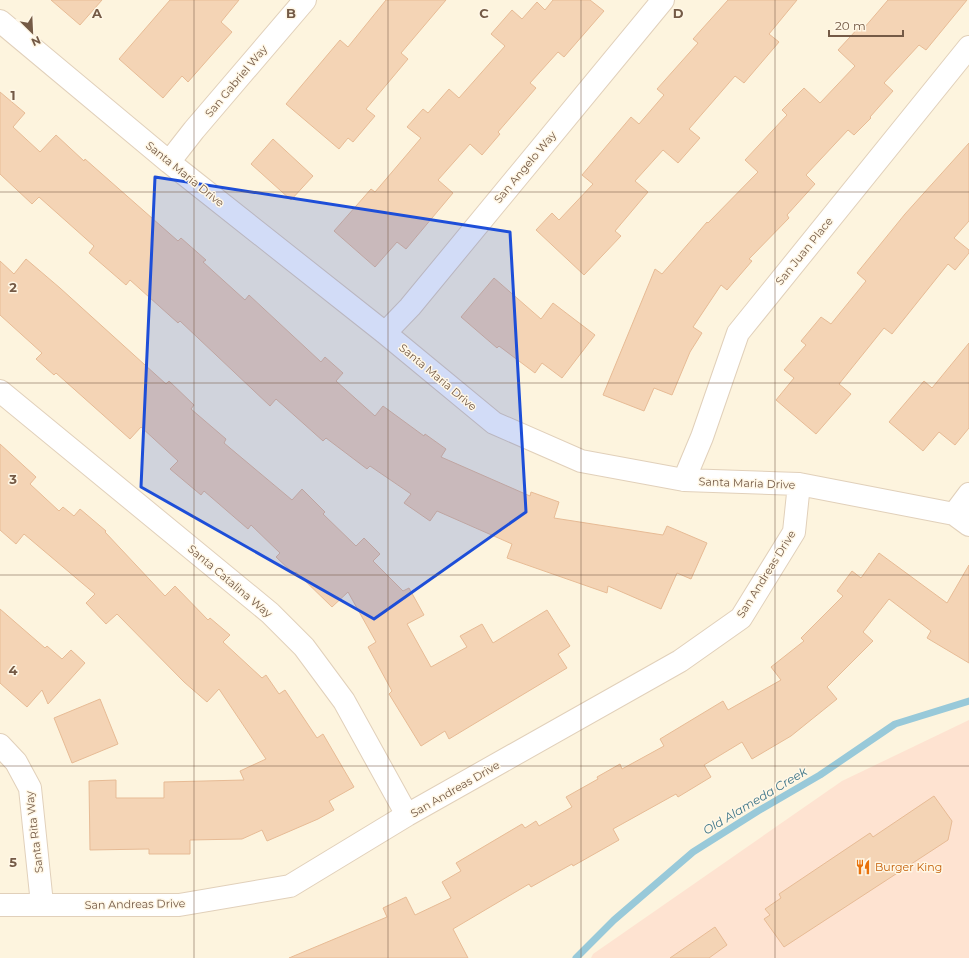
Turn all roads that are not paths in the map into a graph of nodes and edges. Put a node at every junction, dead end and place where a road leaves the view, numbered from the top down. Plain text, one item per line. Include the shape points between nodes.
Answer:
1 (304, 0) edge
2 (663, 0) edge
3 (0, 21) edge
4 (969, 47) edge
5 (169, 162) junction
6 (385, 333) junction
7 (0, 391) edge
8 (684, 480) junction
9 (799, 484) junction
10 (969, 494) edge
11 (961, 519) edge
12 (0, 745) edge
13 (407, 816) junction
14 (0, 904) edge
15 (42, 904) junction

1 - 5 street, San Gabriel Way
2 - 6 street, San Angelo Way via 410,307
3 - 5 street, Santa Maria Drive
4 - 8 street, San Juan Place via 738,333 702,437
5 - 6 street, Santa Maria Drive
6 - 8 street, Santa Maria Drive via 494,423 581,461
7 - 13 street, Santa Catalina Way via 270,614 304,647 344,701
8 - 9 street, Santa Maria Drive
9 - 11 street, Santa Maria Drive
9 - 13 street, San Andreas Drive via 794,532 741,618 680,661
10 - 11 street
12 - 15 street, Santa Rita Way via 16,762 30,788
13 - 15 street, San Andreas Drive via 290,886 179,905
14 - 15 street, San Andreas Drive

